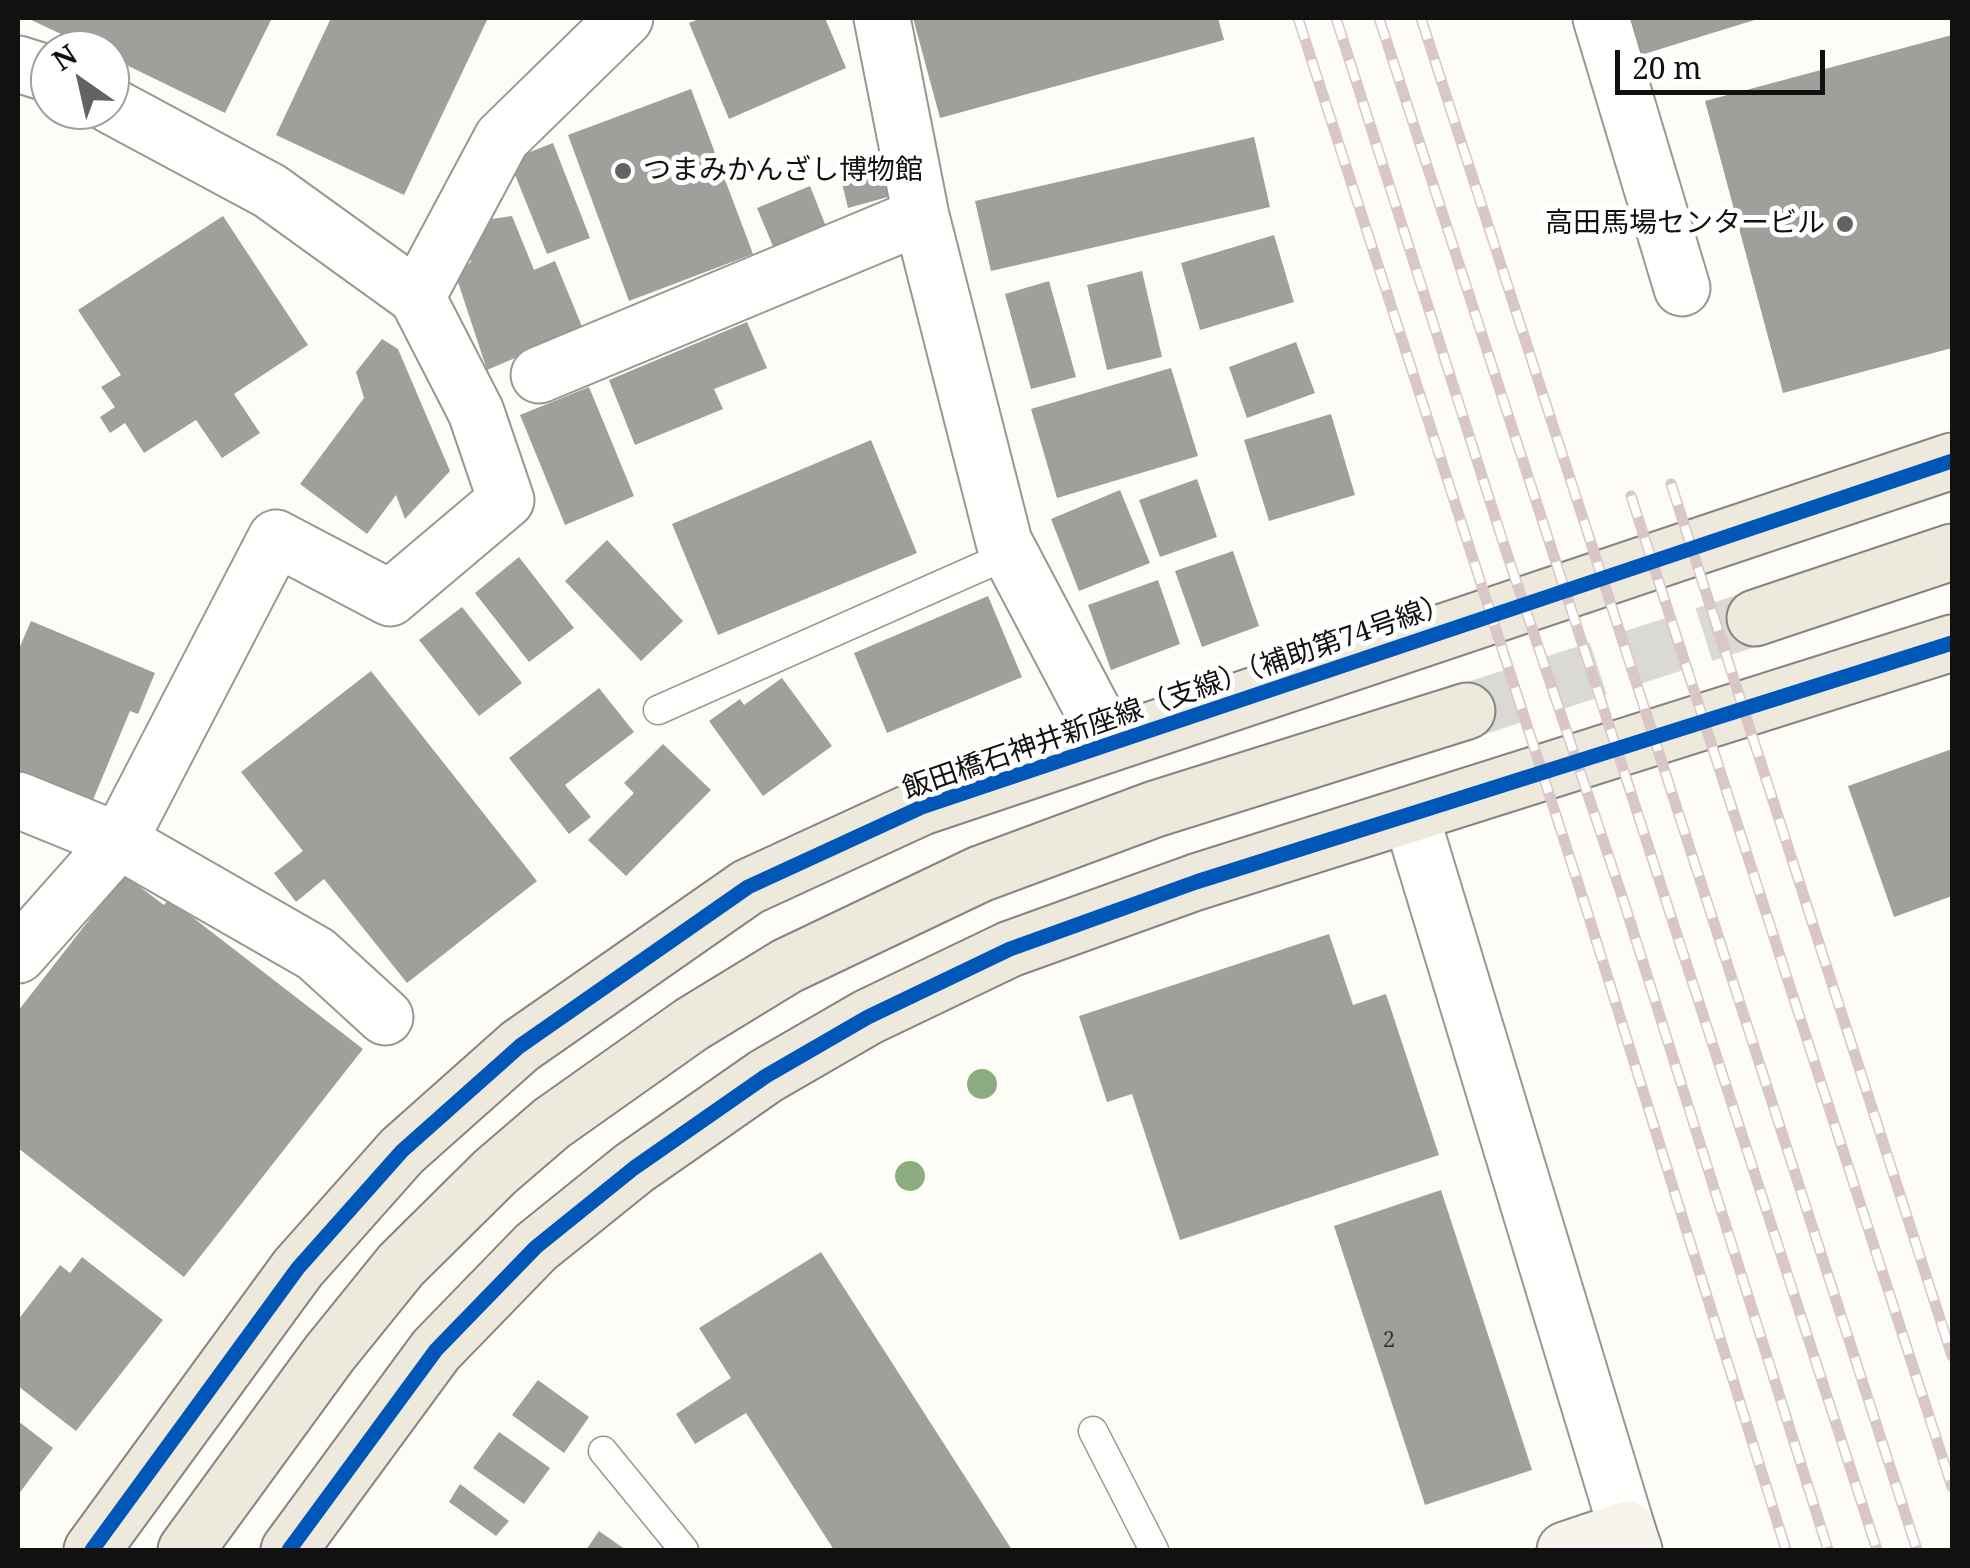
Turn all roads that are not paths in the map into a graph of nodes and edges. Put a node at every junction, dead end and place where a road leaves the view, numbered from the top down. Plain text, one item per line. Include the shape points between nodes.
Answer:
1 (625, 18) edge
2 (882, 18) edge
3 (1600, 18) edge
4 (130, 116) edge
5 (920, 216) junction
6 (1682, 288) dead end
7 (417, 297) junction
8 (540, 376) dead end
9 (1952, 462) edge
10 (1952, 552) edge
11 (1010, 554) junction
12 (1755, 618) tunnel mouth
13 (1952, 643) edge
14 (658, 710) dead end
15 (1466, 711) tunnel mouth
16 (1110, 743) junction
17 (18, 800) edge
18 (1412, 816) junction
19 (120, 840) junction
20 (18, 956) edge
21 (384, 1017) dead end
22 (1093, 1431) dead end
23 (603, 1451) dead end
24 (1630, 1540) edge
25 (92, 1550) edge
26 (186, 1550) edge
27 (289, 1550) edge
28 (684, 1550) edge
29 (1154, 1550) edge
30 (1565, 1550) edge

1 - 7 street via 502,138
2 - 5 street
3 - 6 street
4 - 7 street via 270,191
5 - 8 street
5 - 11 street
7 - 19 street via 476,412 506,500 390,598 276,538
9 - 16 main road, 飯田橋石神井新座線（支線）（補助第74号線）
10 - 12 main road
11 - 14 lane
11 - 16 street
13 - 18 main road
15 - 26 main road via 1155,810 980,874 787,966 692,1024 552,1123 401,1265
16 - 25 main road, 飯田橋石神井新座線（支線）（補助第74号線） via 922,807 748,886 520,1046 402,1151 298,1268
17 - 19 street
18 - 24 street
18 - 27 main road via 1196,882 1010,950 868,1017 766,1076 536,1247 436,1350
19 - 20 street
19 - 21 street via 316,954
22 - 29 lane
23 - 28 lane
24 - 30 street

